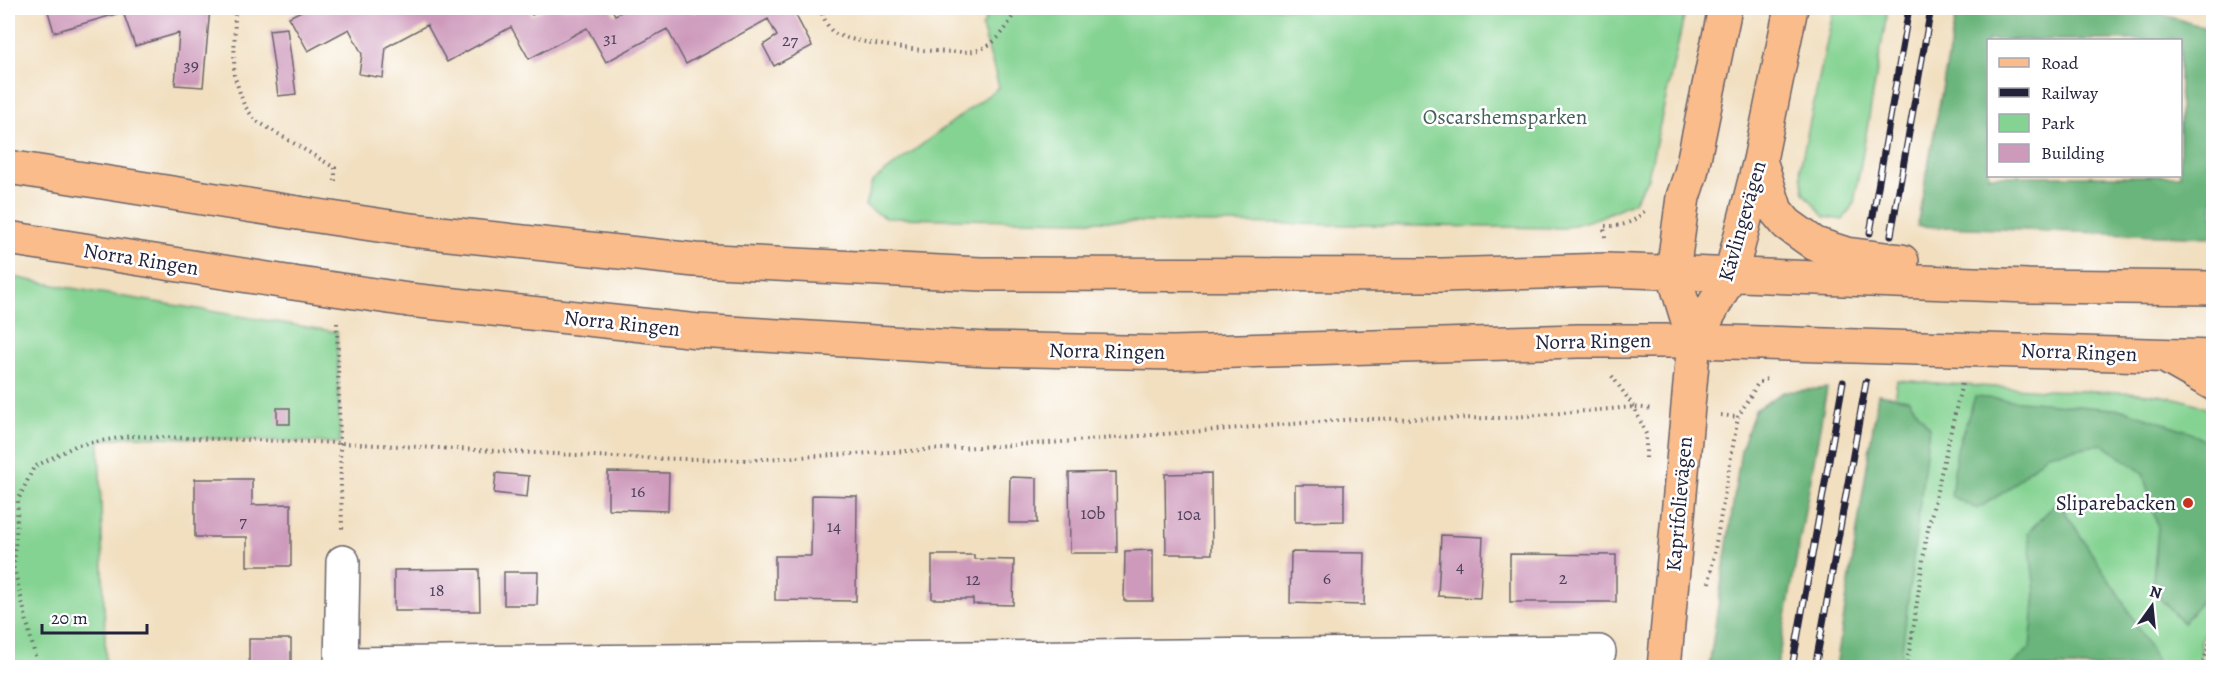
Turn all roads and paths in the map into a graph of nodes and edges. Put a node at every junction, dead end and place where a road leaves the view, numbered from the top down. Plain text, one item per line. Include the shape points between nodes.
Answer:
1 (820, 8) edge
2 (1017, 8) edge
3 (1725, 8) edge
4 (1791, 8) edge
5 (1760, 160) junction
6 (8, 167) edge
7 (8, 238) edge
8 (1673, 272) junction
9 (1731, 274) junction
10 (2028, 286) junction
11 (2214, 288) edge
12 (1694, 341) junction
13 (2163, 355) junction
14 (2214, 357) edge
15 (1964, 375) dead end
16 (2214, 384) edge
17 (1634, 407) dead end
18 (1738, 417) dead end
19 (339, 443) junction
20 (343, 562) joint
21 (1709, 586) dead end
22 (2214, 630) edge
23 (1599, 652) dead end
24 (341, 666) edge
25 (38, 668) edge
26 (1664, 668) edge
27 (1906, 668) edge
28 (2202, 668) edge

1 - 2 path via 834,33 855,41 954,53 977,51 994,41 1006,30
3 - 8 main road via 1683,197
4 - 5 main road, Kävlingevägen
5 - 9 main road, Kävlingevägen
5 - 10 main road via 1776,211 1815,244 1846,254 1949,267
6 - 8 main road, bridge via 411,230 695,260 981,274
7 - 12 main road, Norra Ringen, bridge via 409,300 698,331 987,349 1173,353
8 - 9 main road
8 - 12 main road
9 - 10 main road
9 - 12 main road, Kävlingevägen
10 - 11 main road
12 - 13 main road, Norra Ringen
12 - 26 main road, Kaprifolievägen
13 - 14 main road, Norra Ringen
13 - 16 main road
15 - 27 path via 1926,538
17 - 19 path via 1502,418 1356,419 746,460
18 - 21 path
19 - 20 path
19 - 25 path via 130,436 77,445 34,467 18,500 14,568
20 - 24 street
22 - 28 path
23 - 24 street

